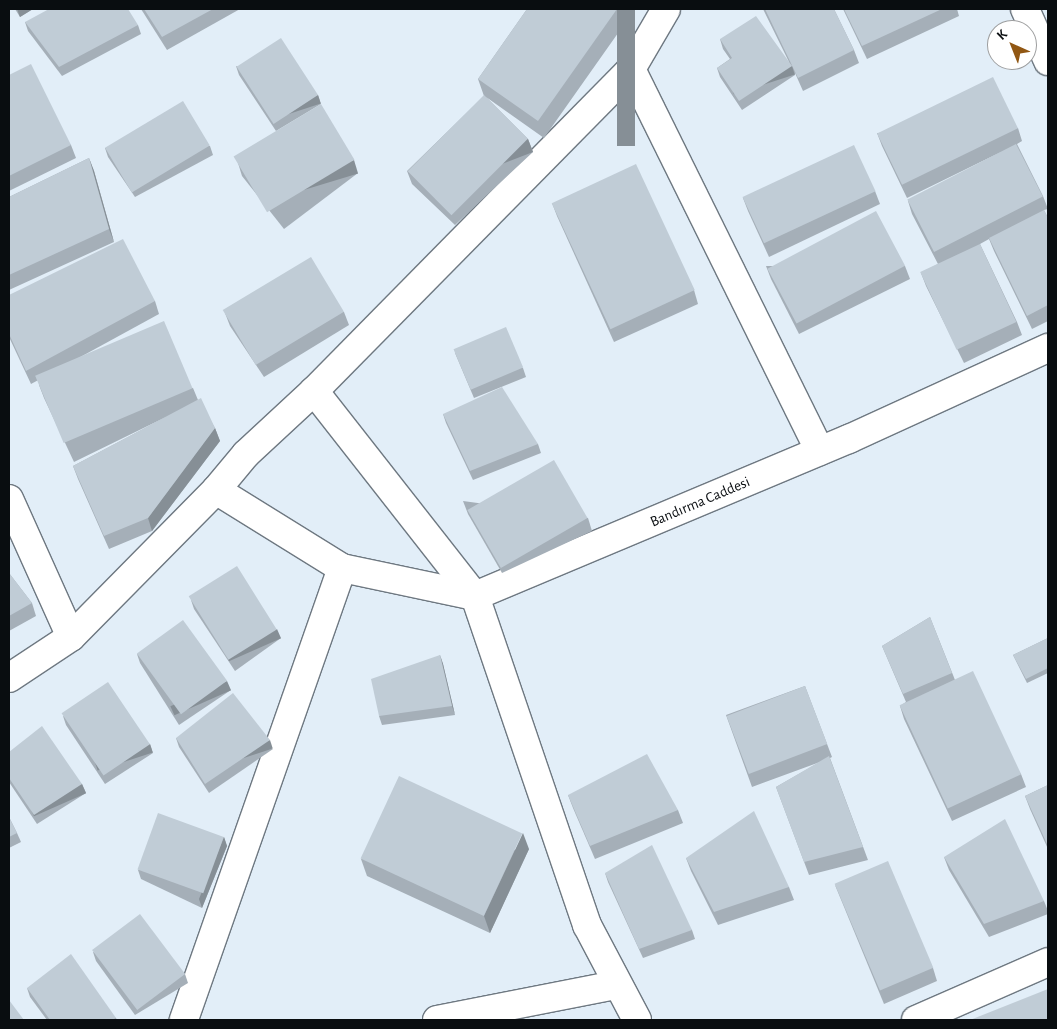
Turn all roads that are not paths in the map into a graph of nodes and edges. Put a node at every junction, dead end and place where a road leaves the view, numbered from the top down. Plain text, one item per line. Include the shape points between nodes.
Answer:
1 (666, 9) edge
2 (1026, 9) edge
3 (1047, 55) edge
4 (631, 69) junction
5 (1048, 348) edge
6 (314, 391) junction
7 (820, 451) junction
8 (216, 490) junction
9 (9, 499) edge
10 (342, 568) junction
11 (475, 596) junction
12 (71, 637) junction
13 (9, 678) edge
14 (1048, 962) edge
15 (616, 985) junction
16 (187, 1020) edge
17 (437, 1020) edge
18 (638, 1020) edge
19 (916, 1020) edge

1 - 4 street
2 - 3 street
4 - 6 street
4 - 7 street
5 - 7 street, Bandırma Caddesi
6 - 8 street via 246,454
6 - 11 street
7 - 11 street, Bandırma Caddesi
8 - 10 street
8 - 12 street
9 - 12 street
10 - 11 street
10 - 16 street
11 - 15 street via 587,925
12 - 13 street
14 - 19 street
15 - 17 street
15 - 18 street

